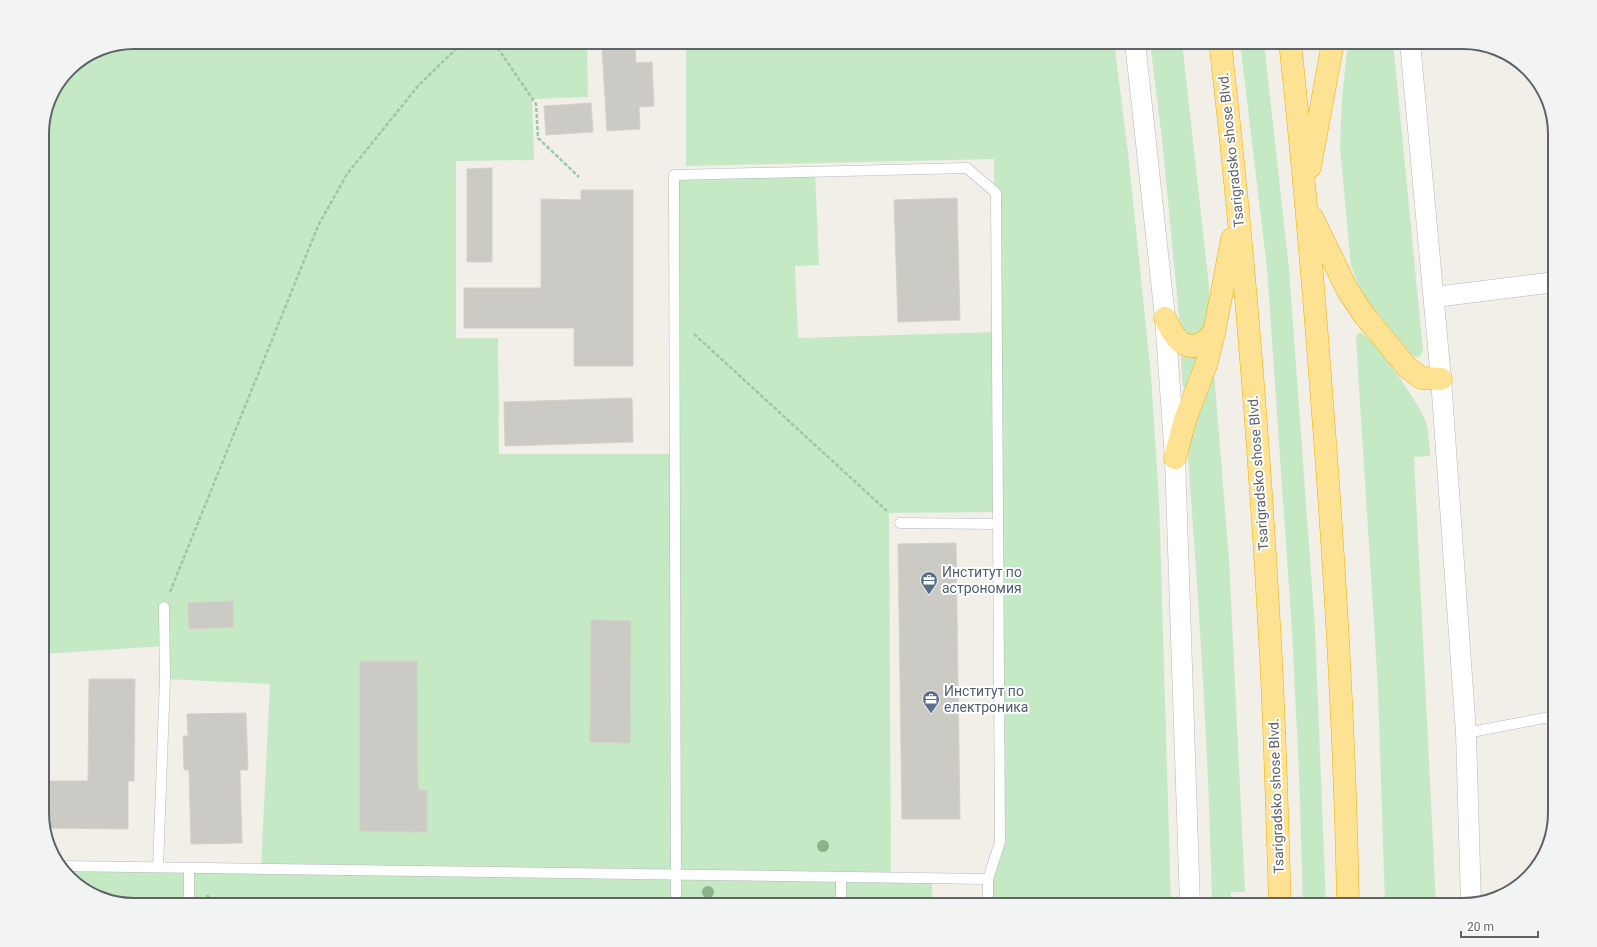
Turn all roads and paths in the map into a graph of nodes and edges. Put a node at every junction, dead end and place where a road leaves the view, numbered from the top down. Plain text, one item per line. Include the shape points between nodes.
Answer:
1 (456, 49) edge
2 (499, 49) edge
3 (1136, 49) edge
4 (1218, 49) edge
5 (1221, 49) edge
6 (1291, 49) edge
7 (1332, 49) edge
8 (1411, 49) edge
9 (1223, 68) junction
10 (579, 177) dead end
11 (1306, 199) junction
12 (1238, 210) junction
13 (1548, 283) edge
14 (1435, 297) junction
15 (674, 316) junction
16 (1166, 318) junction
17 (1214, 334) junction
18 (1441, 379) junction
19 (1175, 458) junction
20 (900, 523) joint
21 (998, 524) junction
22 (164, 607) joint
23 (1548, 717) edge
24 (1466, 732) junction
25 (68, 866) edge
26 (158, 867) junction
27 (190, 868) junction
28 (676, 875) junction
29 (841, 877) junction
30 (988, 880) junction
31 (1471, 897) edge
32 (189, 898) edge
33 (676, 898) edge
34 (841, 898) edge
35 (988, 898) edge
36 (1190, 898) edge
37 (1280, 898) edge
38 (1348, 898) edge

1 - 22 path via 418,86 347,174 318,226
2 - 10 path via 536,104 538,138
3 - 16 street
4 - 9 highway
5 - 9 highway, Tsarigradsko shose Blvd.
6 - 11 highway
7 - 11 highway
8 - 14 street
9 - 12 highway, Tsarigradsko shose Blvd.
11 - 18 highway via 1348,291 1364,315 1407,368 1421,378
11 - 38 highway via 1340,658
12 - 17 highway
12 - 37 highway, Tsarigradsko shose Blvd. via 1270,642
13 - 14 street
14 - 18 street
15 - 20 path
15 - 21 lane via 674,175 967,168 996,193
15 - 28 lane
16 - 17 highway via 1177,339 1189,347 1205,343
16 - 19 street
17 - 19 highway
18 - 24 street
19 - 36 street
20 - 21 lane
21 - 30 lane via 1000,842
22 - 26 lane via 166,679
23 - 24 lane
24 - 31 street
25 - 26 lane
26 - 27 lane
27 - 28 lane
27 - 32 lane
28 - 29 lane
28 - 33 lane
29 - 30 lane
29 - 34 lane
30 - 35 lane

